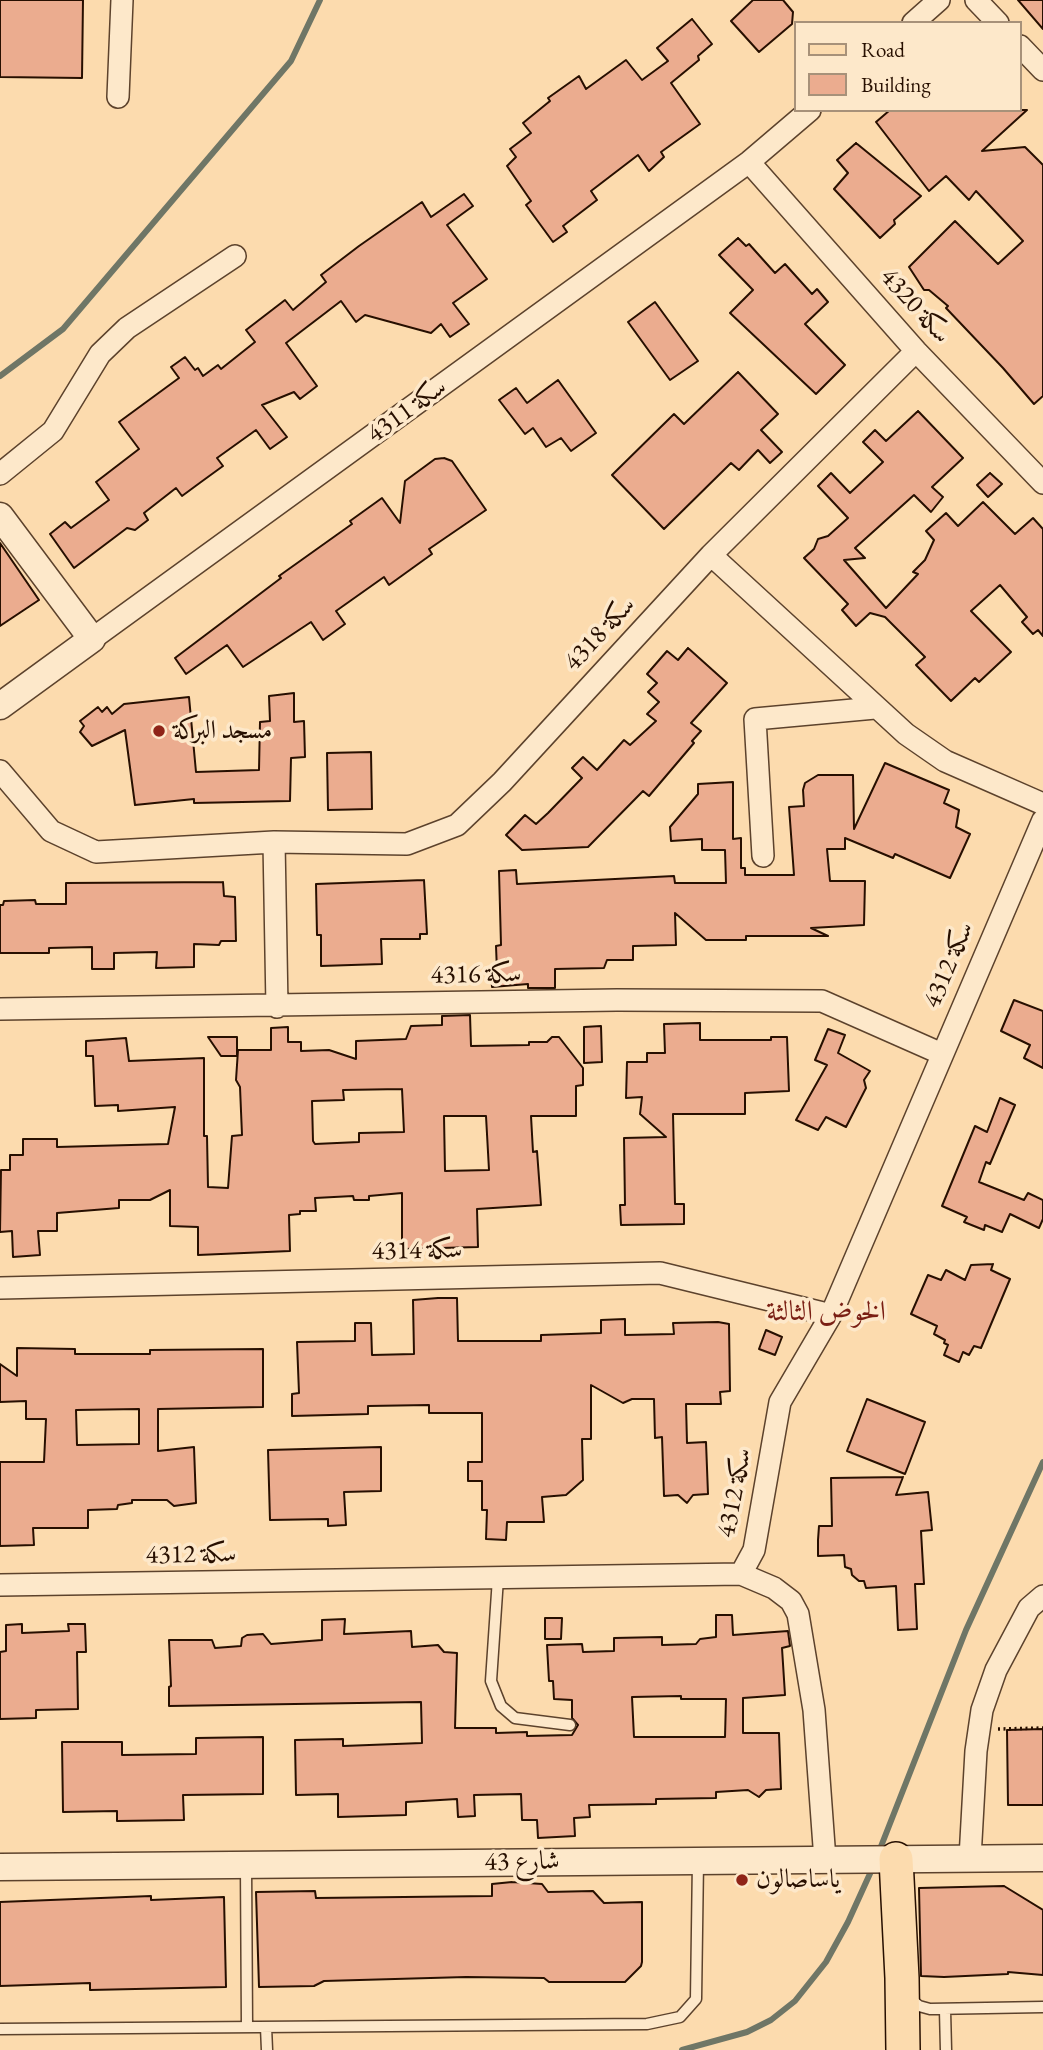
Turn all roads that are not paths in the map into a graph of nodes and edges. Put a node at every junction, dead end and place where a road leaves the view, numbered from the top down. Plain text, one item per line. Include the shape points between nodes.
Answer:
1 (122, 0) edge
2 (939, 0) edge
3 (976, 0) edge
4 (916, 21) edge
5 (996, 21) edge
6 (1022, 48) edge
7 (1043, 70) edge
8 (118, 97) dead end
9 (808, 112) edge
10 (749, 162) junction
11 (235, 256) dead end
12 (916, 351) junction
13 (0, 474) edge
14 (1043, 483) edge
15 (0, 516) edge
16 (711, 555) junction
17 (92, 639) junction
18 (0, 706) edge
19 (875, 708) junction
20 (0, 771) edge
21 (1043, 804) edge
22 (1043, 820) edge
23 (274, 842) junction
24 (763, 856) dead end
25 (277, 1007) junction
26 (0, 1009) edge
27 (942, 1054) junction
28 (0, 1288) edge
29 (831, 1315) junction
30 (741, 1574) junction
31 (498, 1578) junction
32 (0, 1585) edge
33 (1043, 1596) edge
34 (570, 1725) dead end
35 (970, 1858) junction
36 (1043, 1858) edge
37 (896, 1859) junction
38 (825, 1860) junction
39 (698, 1861) junction
40 (246, 1865) junction
41 (0, 1867) edge
42 (902, 1978) junction
43 (1043, 2007) edge
44 (945, 2010) junction
45 (247, 2027) junction
46 (266, 2027) junction
47 (0, 2029) edge
48 (267, 2050) edge
49 (903, 2050) edge
50 (946, 2050) edge

1 - 8 street
2 - 4 street
3 - 5 street
6 - 7 street
9 - 10 street, سكة 4311
10 - 12 street, سكة 4320
10 - 17 street, سكة 4311
11 - 13 street via 127,328 100,354 53,431
12 - 14 street, سكة 4320
12 - 16 street, سكة 4318
15 - 17 street
16 - 19 street
16 - 23 street, سكة 4318 via 457,825 407,844
17 - 18 street, سكة 4311
19 - 21 street via 945,761
19 - 24 street via 755,719
20 - 23 street, سكة 4318 via 51,831 96,852
22 - 27 street, سكة 4312
23 - 25 street
25 - 26 street, سكة 4316
25 - 27 street, سكة 4316 via 822,1001
27 - 29 street, سكة 4312
28 - 29 street, سكة 4314 via 660,1273
29 - 30 street, سكة 4312 via 780,1402 754,1550
30 - 31 street, سكة 4312
30 - 38 street via 774,1588 791,1601 798,1614 814,1710
31 - 32 street, سكة 4312
31 - 34 lane via 491,1681 501,1706 515,1718
33 - 35 street via 1029,1608 985,1700 978,1730
35 - 36 street, شارع 43
35 - 37 street, شارع 43
37 - 38 street, شارع 43
37 - 42 main road
38 - 39 street, شارع 43
39 - 40 street, شارع 43
39 - 46 lane via 696,1999 680,2017 647,2024
40 - 41 street, شارع 43
40 - 45 lane
42 - 44 lane via 904,1990 919,2006
42 - 49 main road
43 - 44 lane
44 - 50 lane
45 - 46 lane
45 - 47 lane
46 - 48 lane

